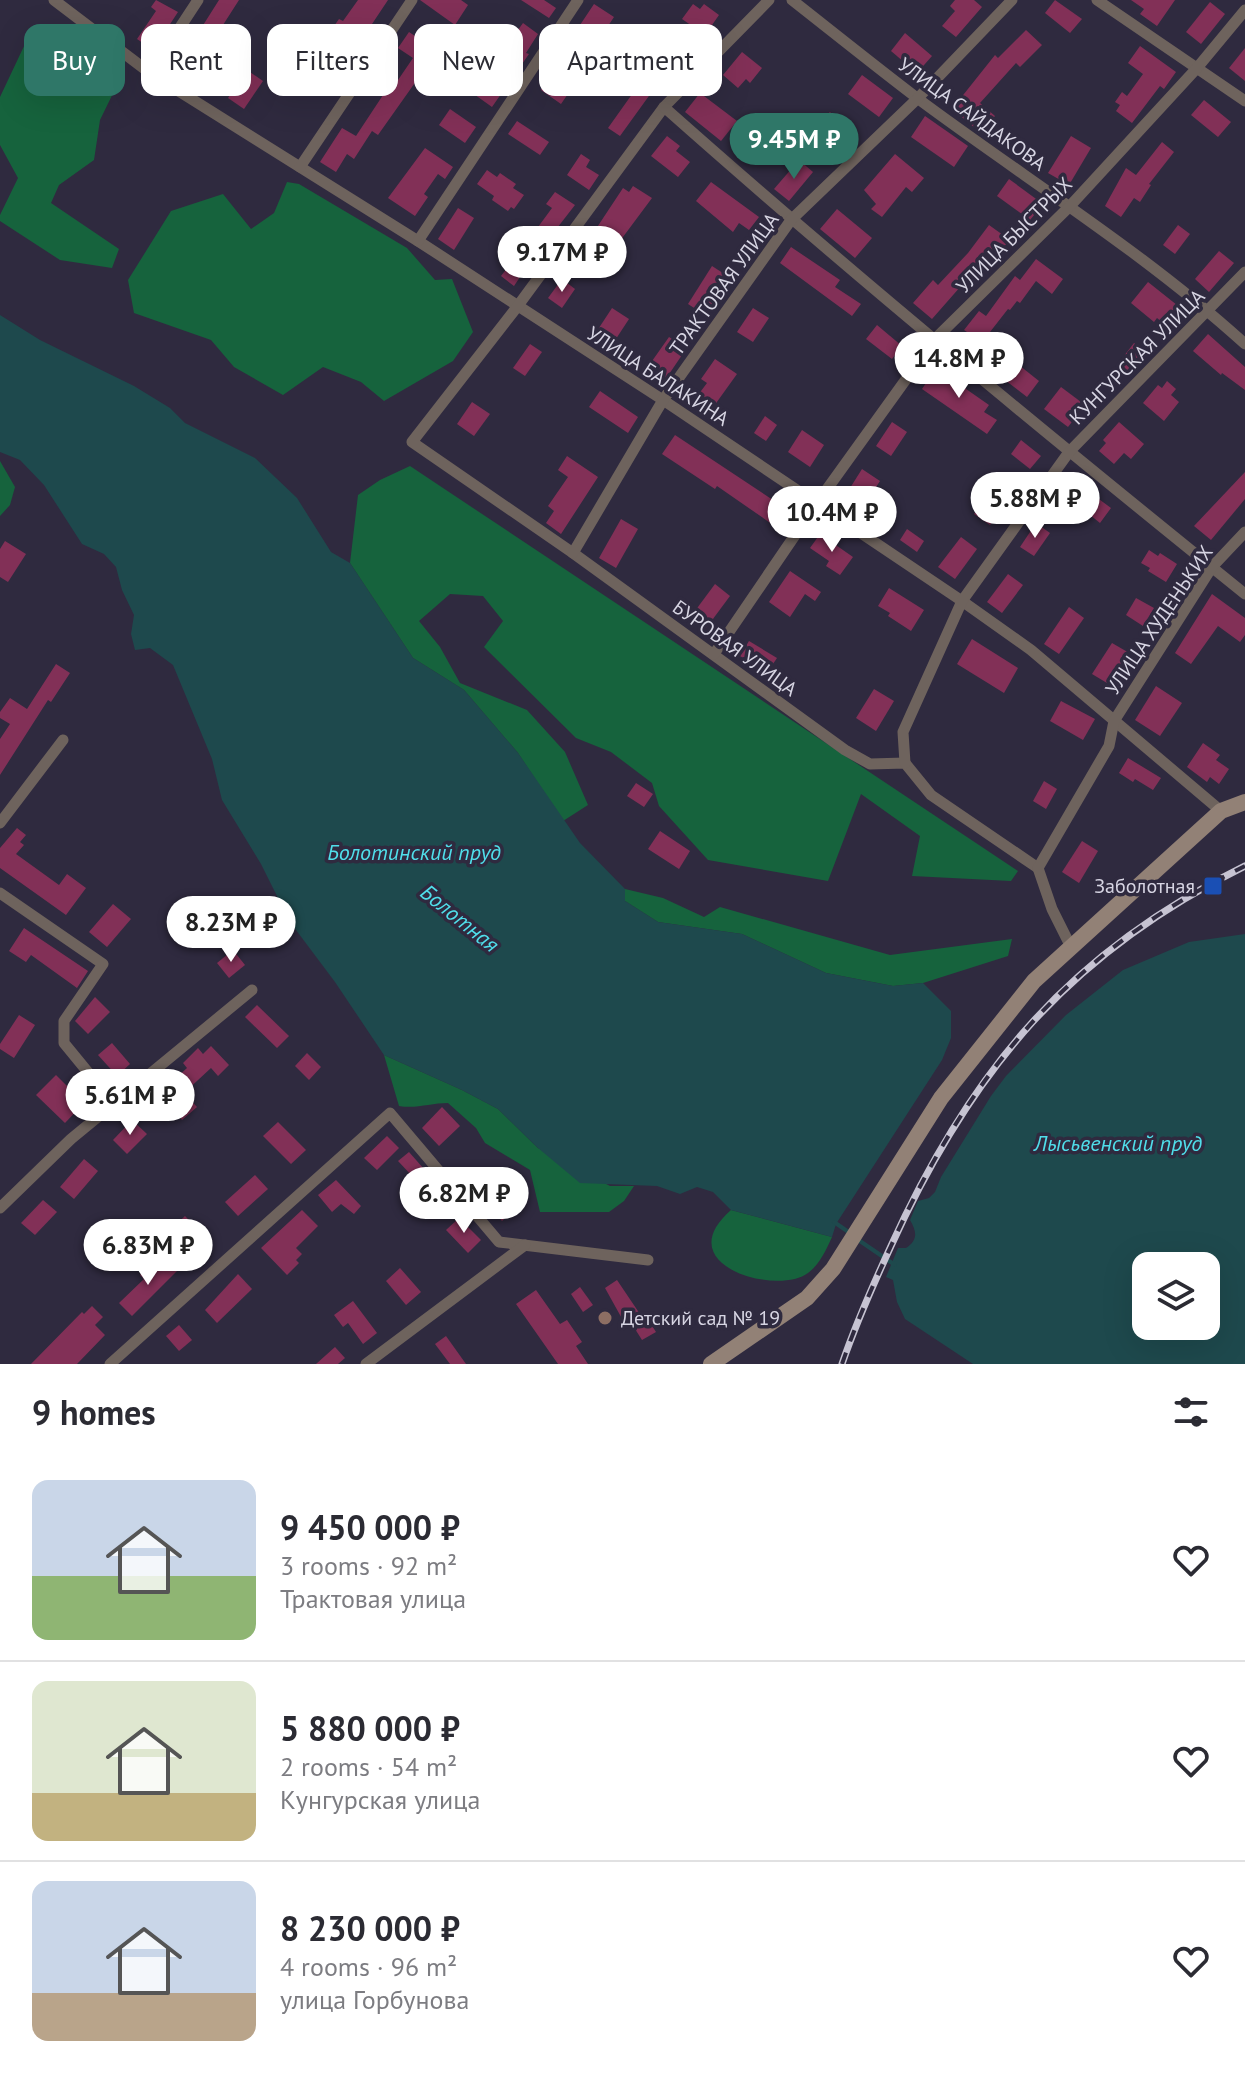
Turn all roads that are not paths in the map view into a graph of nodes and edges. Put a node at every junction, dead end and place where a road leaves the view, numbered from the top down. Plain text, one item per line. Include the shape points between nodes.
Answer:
1 (54, 0) edge
2 (198, 0) edge
3 (412, 0) edge
4 (578, 0) edge
5 (769, 0) edge
6 (792, 0) edge
7 (1012, 0) edge
8 (1097, 0) edge
9 (1245, 10) edge
10 (182, 24) edge
11 (141, 66) edge
12 (1197, 68) junction
13 (187, 96) edge
14 (918, 98) junction
15 (1245, 101) edge
16 (664, 107) junction
17 (300, 167) junction
18 (1070, 206) junction
19 (791, 220) junction
20 (418, 241) junction
21 (1245, 272) edge
22 (517, 307) junction
23 (1209, 311) junction
24 (935, 339) junction
25 (1245, 344) edge
26 (663, 400) junction
27 (1069, 452) junction
28 (817, 503) junction
29 (1245, 532) edge
30 (573, 553) junction
31 (1212, 567) junction
32 (1245, 594) edge
33 (962, 601) junction
34 (714, 654) junction
35 (1114, 721) junction
36 (63, 740) dead end
37 (905, 763) junction
38 (1245, 802) edge
39 (1221, 811) junction
40 (0, 823) edge
41 (1038, 868) junction
42 (0, 893) edge
43 (1071, 947) junction
44 (252, 990) dead end
45 (114, 1104) junction
46 (0, 1208) edge
47 (525, 1245) junction
48 (648, 1260) dead end
49 (110, 1364) edge
50 (366, 1364) edge
51 (711, 1364) edge

1 - 11 street, УЛИЦА БАЛАКИНА
2 - 10 street
3 - 17 street
4 - 20 street
5 - 16 street
6 - 14 street, УЛИЦА САЙДАКОВА
7 - 14 street, ТРАКТОВАЯ УЛИЦА
8 - 12 street
9 - 12 street, УЛИЦА БЫСТРЫХ
12 - 15 street
12 - 18 street, УЛИЦА БЫСТРЫХ
13 - 17 street, УЛИЦА БАЛАКИНА
14 - 18 street, УЛИЦА САЙДАКОВА
14 - 19 street, ТРАКТОВАЯ УЛИЦА
16 - 19 street
16 - 22 street
17 - 20 street, УЛИЦА БАЛАКИНА
18 - 23 street, УЛИЦА САЙДАКОВА
18 - 24 street, УЛИЦА БЫСТРЫХ
19 - 24 street
19 - 26 street, ТРАКТОВАЯ УЛИЦА
20 - 22 street, УЛИЦА БАЛАКИНА
21 - 23 street, КУНГУРСКАЯ УЛИЦА
22 - 26 street, УЛИЦА БАЛАКИНА
22 - 30 street, БУРОВАЯ УЛИЦА via 412,442
23 - 25 street, УЛИЦА САЙДАКОВА
23 - 27 street, КУНГУРСКАЯ УЛИЦА
24 - 27 street
24 - 28 street, УЛИЦА БЫСТРЫХ
26 - 28 street, УЛИЦА БАЛАКИНА
26 - 30 street, ТРАКТОВАЯ УЛИЦА
27 - 31 street
27 - 33 street, КУНГУРСКАЯ УЛИЦА
28 - 33 street, УЛИЦА БАЛАКИНА
28 - 34 street, УЛИЦА БЫСТРЫХ
29 - 31 street, УЛИЦА ХУДЕНЬКИХ
30 - 34 street, БУРОВАЯ УЛИЦА
31 - 32 street
31 - 35 street, УЛИЦА ХУДЕНЬКИХ
33 - 35 street, УЛИЦА БАЛАКИНА via 1031,650
33 - 37 street, КУНГУРСКАЯ УЛИЦА via 903,732
34 - 37 street, БУРОВАЯ УЛИЦА via 845,750 870,764
35 - 39 street, УЛИЦА БАЛАКИНА
35 - 41 street, УЛИЦА ХУДЕНЬКИХ via 1109,746
36 - 40 street
37 - 41 street via 931,795
38 - 39 street
39 - 43 street
41 - 43 street
42 - 45 street via 103,964 64,1021 64,1043
43 - 51 street via 1034,981 941,1098 833,1269 807,1298
44 - 45 street
45 - 46 street
47 - 48 street
47 - 49 street via 499,1242 390,1113
47 - 50 street

